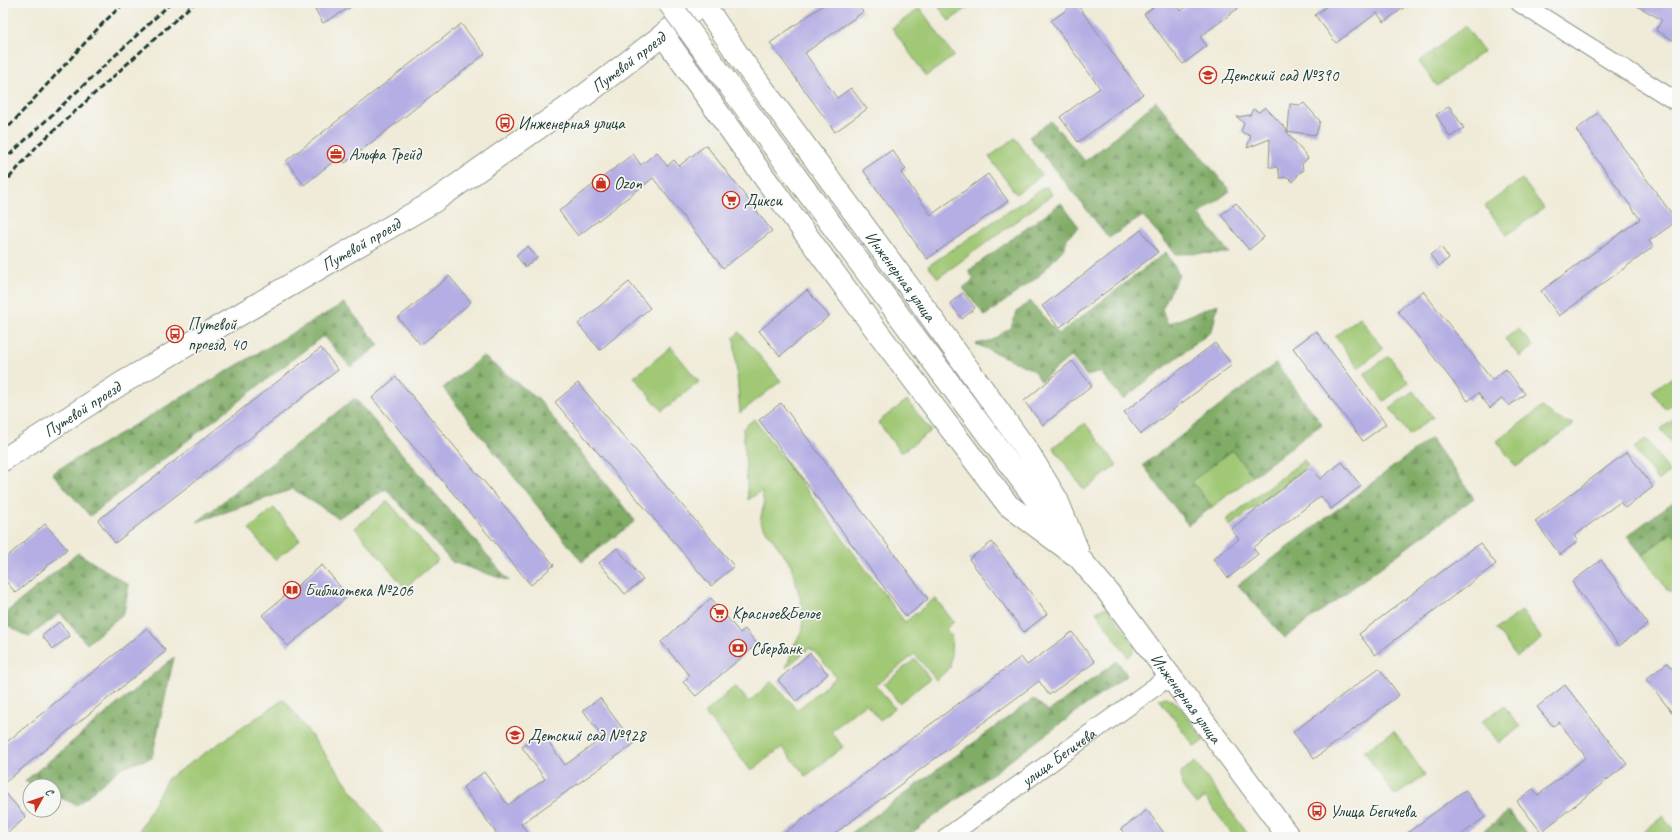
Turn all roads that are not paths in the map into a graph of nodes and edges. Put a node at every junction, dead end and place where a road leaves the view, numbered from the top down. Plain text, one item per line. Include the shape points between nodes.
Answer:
1 (669, 3) edge
2 (703, 3) edge
3 (1520, 3) edge
4 (663, 35) junction
5 (1677, 102) edge
6 (3, 460) edge
7 (1081, 560) junction
8 (1170, 676) junction
9 (947, 837) edge
10 (1289, 837) edge

1 - 7 street, bridge
2 - 4 street, Путевой проезд
2 - 7 street, Инженерная улица via 738,55 1028,452 1057,500
3 - 5 street
4 - 6 street, Путевой проезд via 585,95 433,202 122,383
4 - 7 street, Инженерная улица via 870,322 1008,505
7 - 8 street, Инженерная улица
8 - 9 street, улица Бегичева
8 - 10 street, Инженерная улица

